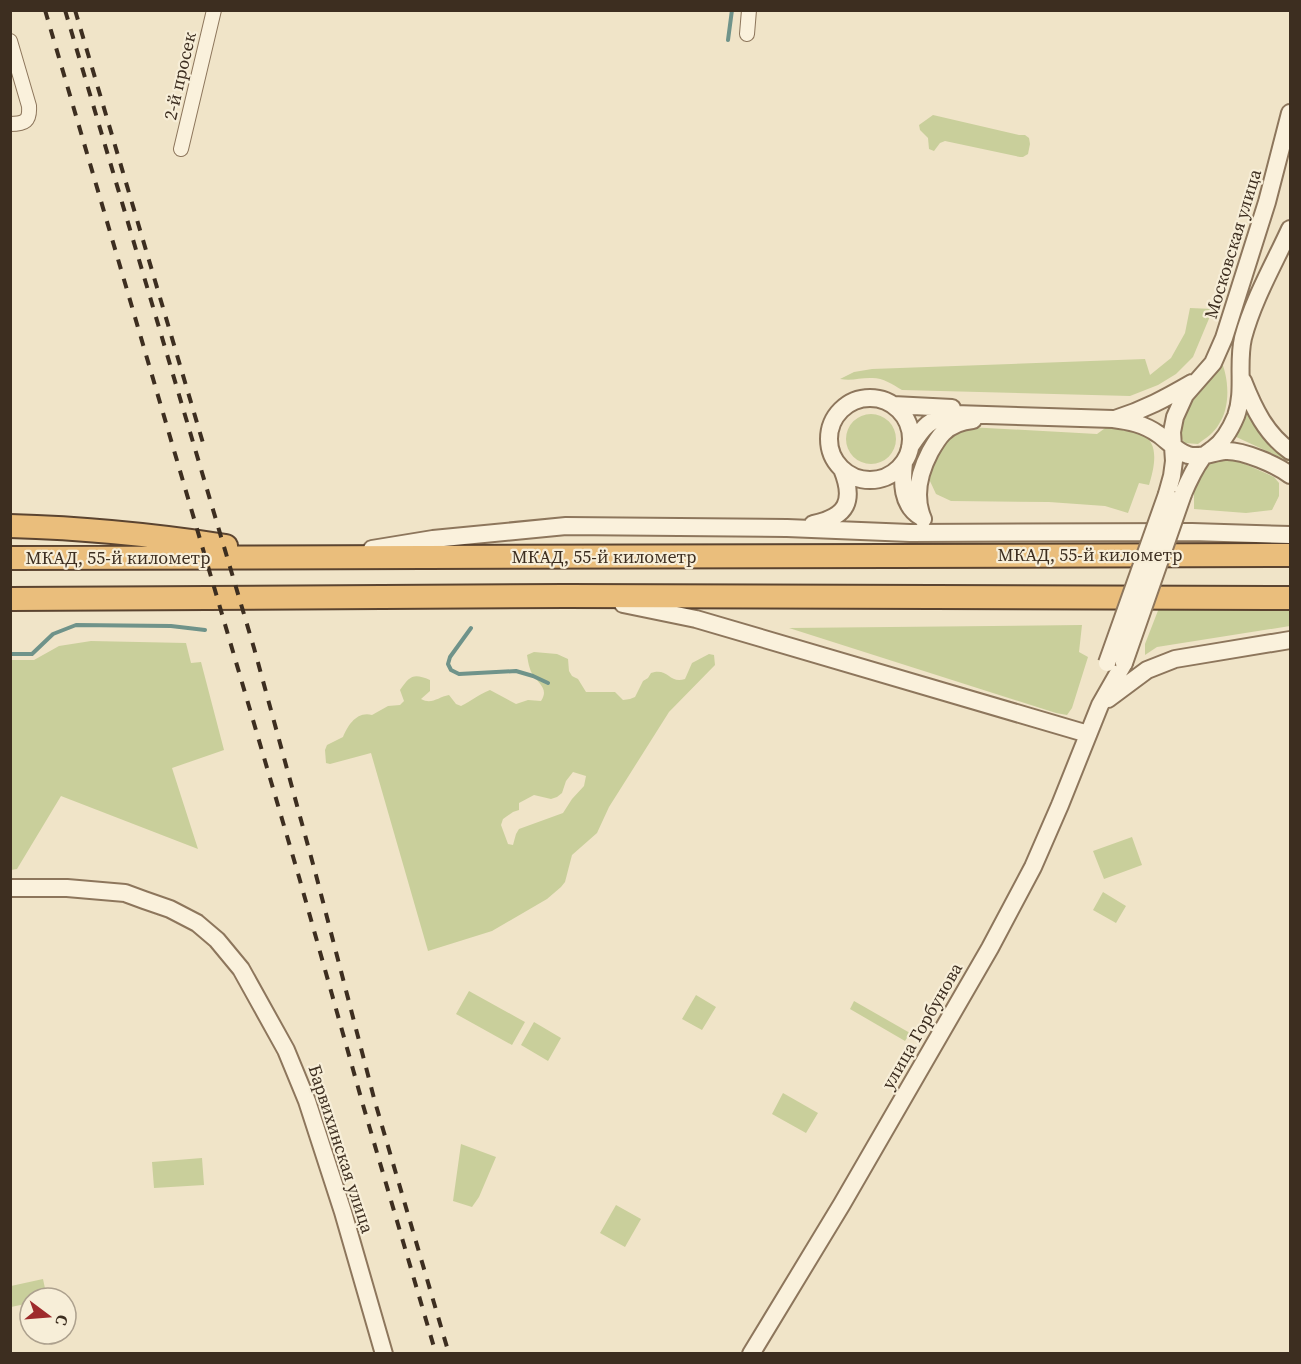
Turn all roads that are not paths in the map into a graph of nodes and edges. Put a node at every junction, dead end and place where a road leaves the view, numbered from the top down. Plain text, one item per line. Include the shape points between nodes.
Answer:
1 (214, 10) edge
2 (748, 10) edge
3 (747, 34) dead end
4 (10, 41) edge
5 (1290, 113) edge
6 (10, 124) edge
7 (181, 149) dead end
8 (1290, 229) edge
9 (1217, 354) junction
10 (1241, 374) junction
11 (1198, 380) junction
12 (892, 405) junction
13 (997, 416) junction
14 (1113, 419) junction
15 (1173, 445) junction
16 (1290, 451) edge
17 (907, 454) junction
18 (1204, 455) junction
19 (842, 469) junction
20 (1290, 476) edge
21 (1175, 494) junction
22 (923, 519) junction
23 (10, 526) edge
24 (1290, 526) edge
25 (787, 528) junction
26 (979, 532) junction
27 (1265, 533) junction
28 (1290, 535) edge
29 (1290, 555) edge
30 (299, 557) junction
31 (330, 557) junction
32 (10, 558) edge
33 (565, 596) junction
34 (78, 598) junction
35 (1290, 598) edge
36 (10, 599) edge
37 (10, 610) edge
38 (1290, 640) edge
39 (1107, 663) junction
40 (1132, 680) junction
41 (1115, 681) junction
42 (1100, 705) junction
43 (1088, 734) junction
44 (10, 888) edge
45 (384, 1353) edge
46 (752, 1353) edge

1 - 7 street, 2-й просек
2 - 3 street
4 - 6 street via 30,113 21,124
5 - 9 street, Московская улица via 1236,305
8 - 10 street, Московская улица via 1249,321 1240,355
9 - 10 street via 1226,352 1233,356
9 - 11 street, Московская улица
10 - 16 street via 1265,426
10 - 18 street, Московская улица via 1237,414 1223,440
11 - 14 street via 1144,409
11 - 15 street, Московская улица via 1185,395 1175,417
12 - 13 street via 966,408
12 - 17 street via 908,423
12 - 19 street via 870,399 854,402 841,411 832,424 830,440 833,456
13 - 14 street
13 - 17 street via 955,414 937,418 922,429
13 - 22 street via 955,424 937,440 920,476 918,504
14 - 15 street via 1155,431
15 - 18 street via 1191,456
15 - 21 street, улица Горбунова
17 - 19 street via 893,473 879,479 863,480
17 - 22 street via 904,496
18 - 20 street via 1239,452
18 - 21 street, улица Горбунова
19 - 25 street via 848,494 838,515
21 - 39 street, улица Горбунова, bridge
21 - 41 street, улица Горбунова, bridge via 1124,663
22 - 26 street
23 - 30 highway via 168,537
24 - 27 street
25 - 26 street
25 - 31 street via 566,526 433,539
26 - 27 street
27 - 28 street
29 - 31 highway, МКАД, 55-й километр
30 - 31 highway, МКАД, 55-й километр
30 - 32 highway, МКАД, 55-й километр
33 - 34 highway
33 - 35 highway
33 - 43 street via 643,607 696,620
34 - 36 highway
34 - 37 highway
38 - 40 street via 1175,658
39 - 41 street via 1108,674
39 - 42 street, улица Горбунова
40 - 41 street
40 - 42 street
41 - 42 street, улица Горбунова
42 - 43 street, улица Горбунова
43 - 46 street, улица Горбунова via 1033,867 990,948
44 - 45 street, Барвихинская улица via 125,893 197,923 234,960 286,1050 307,1101

